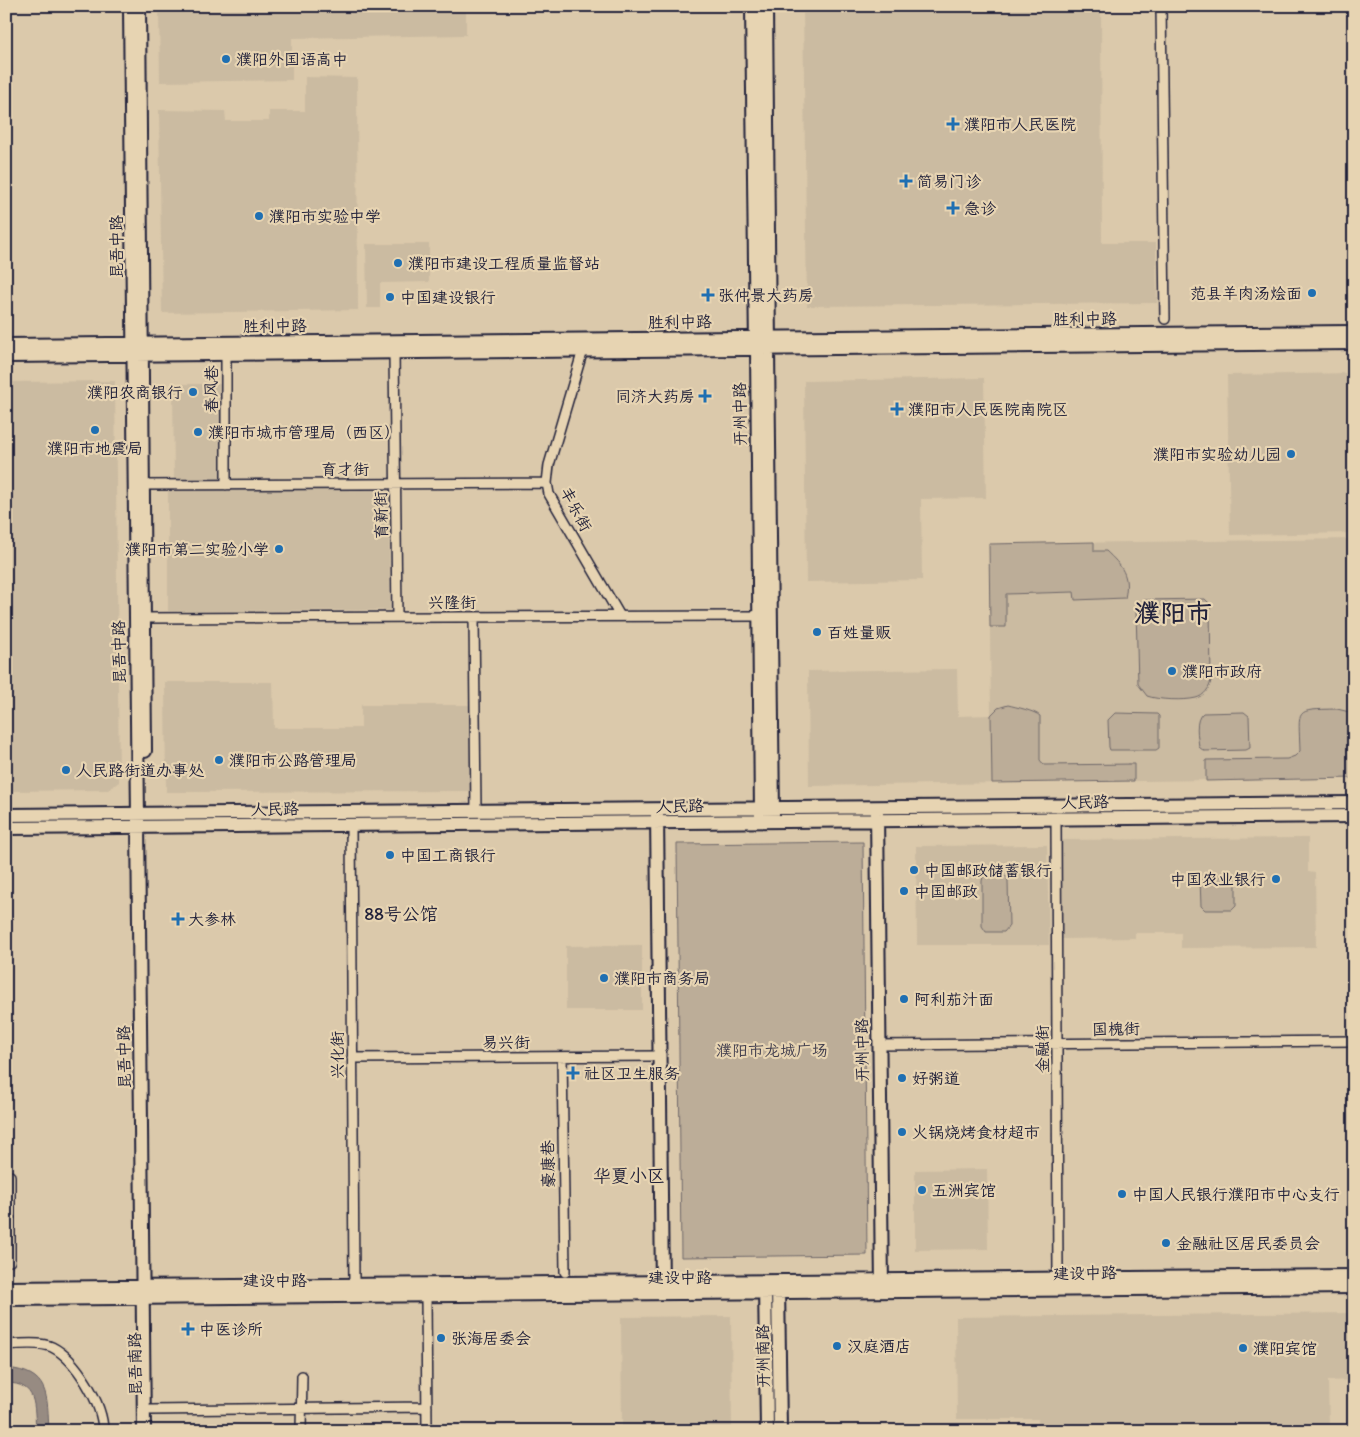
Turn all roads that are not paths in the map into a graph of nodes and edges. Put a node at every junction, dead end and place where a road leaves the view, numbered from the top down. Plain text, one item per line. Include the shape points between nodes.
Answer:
1 (130, 6) edge
2 (139, 6) edge
3 (753, 6) edge
4 (765, 6) edge
5 (1161, 6) edge
6 (1165, 319) dead end
7 (1354, 332) edge
8 (762, 343) junction
9 (1354, 343) edge
10 (6, 345) edge
11 (138, 349) junction
12 (583, 350) junction
13 (394, 352) junction
14 (226, 354) junction
15 (6, 356) edge
16 (547, 483) junction
17 (395, 484) junction
18 (143, 485) junction
19 (226, 485) junction
20 (620, 616) junction
21 (759, 616) junction
22 (397, 617) junction
23 (474, 617) junction
24 (144, 618) junction
25 (1354, 803) edge
26 (476, 811) junction
27 (877, 814) junction
28 (6, 815) edge
29 (767, 815) junction
30 (657, 816) junction
31 (1354, 816) edge
32 (1056, 819) junction
33 (142, 820) junction
34 (351, 825) junction
35 (6, 828) edge
36 (1354, 1041) edge
37 (1057, 1044) junction
38 (879, 1045) junction
39 (659, 1056) junction
40 (562, 1057) junction
41 (352, 1058) junction
42 (10, 1176) dead end
43 (10, 1262) dead end
44 (565, 1272) dead end
45 (1354, 1276) edge
46 (1058, 1279) junction
47 (354, 1285) junction
48 (882, 1286) junction
49 (765, 1287) junction
50 (778, 1287) junction
51 (1354, 1287) edge
52 (6, 1288) edge
53 (662, 1288) junction
54 (146, 1292) junction
55 (426, 1295) junction
56 (6, 1299) edge
57 (6, 1344) edge
58 (302, 1376) dead end
59 (427, 1407) junction
60 (302, 1409) junction
61 (152, 1410) junction
62 (103, 1431) edge
63 (144, 1431) edge
64 (152, 1431) edge
65 (301, 1431) edge
66 (427, 1431) edge
67 (767, 1431) edge
68 (780, 1431) edge

1 - 11 main road, 昆吾中路
2 - 11 main road, 昆吾中路
3 - 8 main road, 开州中路
4 - 8 main road, 开州中路
5 - 6 street
7 - 8 main road, 胜利中路
8 - 9 main road, 胜利中路
8 - 11 main road, 胜利中路
8 - 12 main road, 胜利中路
8 - 21 main road, 开州中路
8 - 29 main road, 开州中路
10 - 11 main road, 胜利中路
11 - 14 main road, 胜利中路
11 - 15 main road, 胜利中路
11 - 18 main road, 昆吾中路
11 - 33 main road, 昆吾中路
12 - 13 main road, 胜利中路
12 - 16 street, 丰乐街
13 - 14 main road, 胜利中路
13 - 17 street, 育新街
14 - 19 street, 春风巷
16 - 17 street, 育才街
16 - 20 street, 丰乐街 via 548,494
17 - 19 street, 育才街
17 - 22 street, 育新街
18 - 19 street, 育才街
18 - 24 main road, 昆吾中路
20 - 21 street, 兴隆街
20 - 23 street, 兴隆街
21 - 29 main road, 开州中路
22 - 23 street, 兴隆街
22 - 24 street, 兴隆街
23 - 26 street
24 - 33 main road, 昆吾中路
25 - 27 main road, 人民路
26 - 30 main road, 人民路
26 - 33 main road, 人民路
27 - 29 main road, 人民路
27 - 32 main road, 人民路
27 - 38 main road, 开州中路
28 - 33 main road, 人民路
29 - 30 main road, 人民路
30 - 34 main road, 人民路
30 - 39 main road
31 - 32 main road, 人民路
32 - 37 street, 金融街
33 - 34 main road, 人民路
33 - 35 main road, 人民路
33 - 54 main road, 昆吾中路
34 - 41 street, 兴化街
36 - 37 street, 国槐街
37 - 38 street, 国槐街
37 - 46 street, 金融街
38 - 48 main road, 开州中路
39 - 40 street, 易兴街
39 - 53 main road
40 - 41 street, 易兴街
40 - 44 street, 豪康巷
41 - 47 street, 兴化街
42 - 43 street
45 - 46 main road, 建设中路
46 - 48 main road, 建设中路
47 - 53 main road, 建设中路
47 - 54 main road, 建设中路
48 - 50 main road, 建设中路
48 - 51 main road, 建设中路
49 - 50 main road, 建设中路
49 - 53 main road, 建设中路
49 - 67 main road, 开州南路
50 - 68 main road, 开州南路
52 - 54 main road, 建设中路
53 - 55 main road, 建设中路
54 - 55 main road, 建设中路
54 - 56 main road, 建设中路
54 - 61 main road, 昆吾南路
54 - 63 main road, 昆吾南路
55 - 59 street
57 - 62 street via 51,1346 65,1356 101,1410
58 - 60 street
59 - 60 street
59 - 66 street
60 - 61 street
60 - 65 street
61 - 64 main road, 昆吾南路

